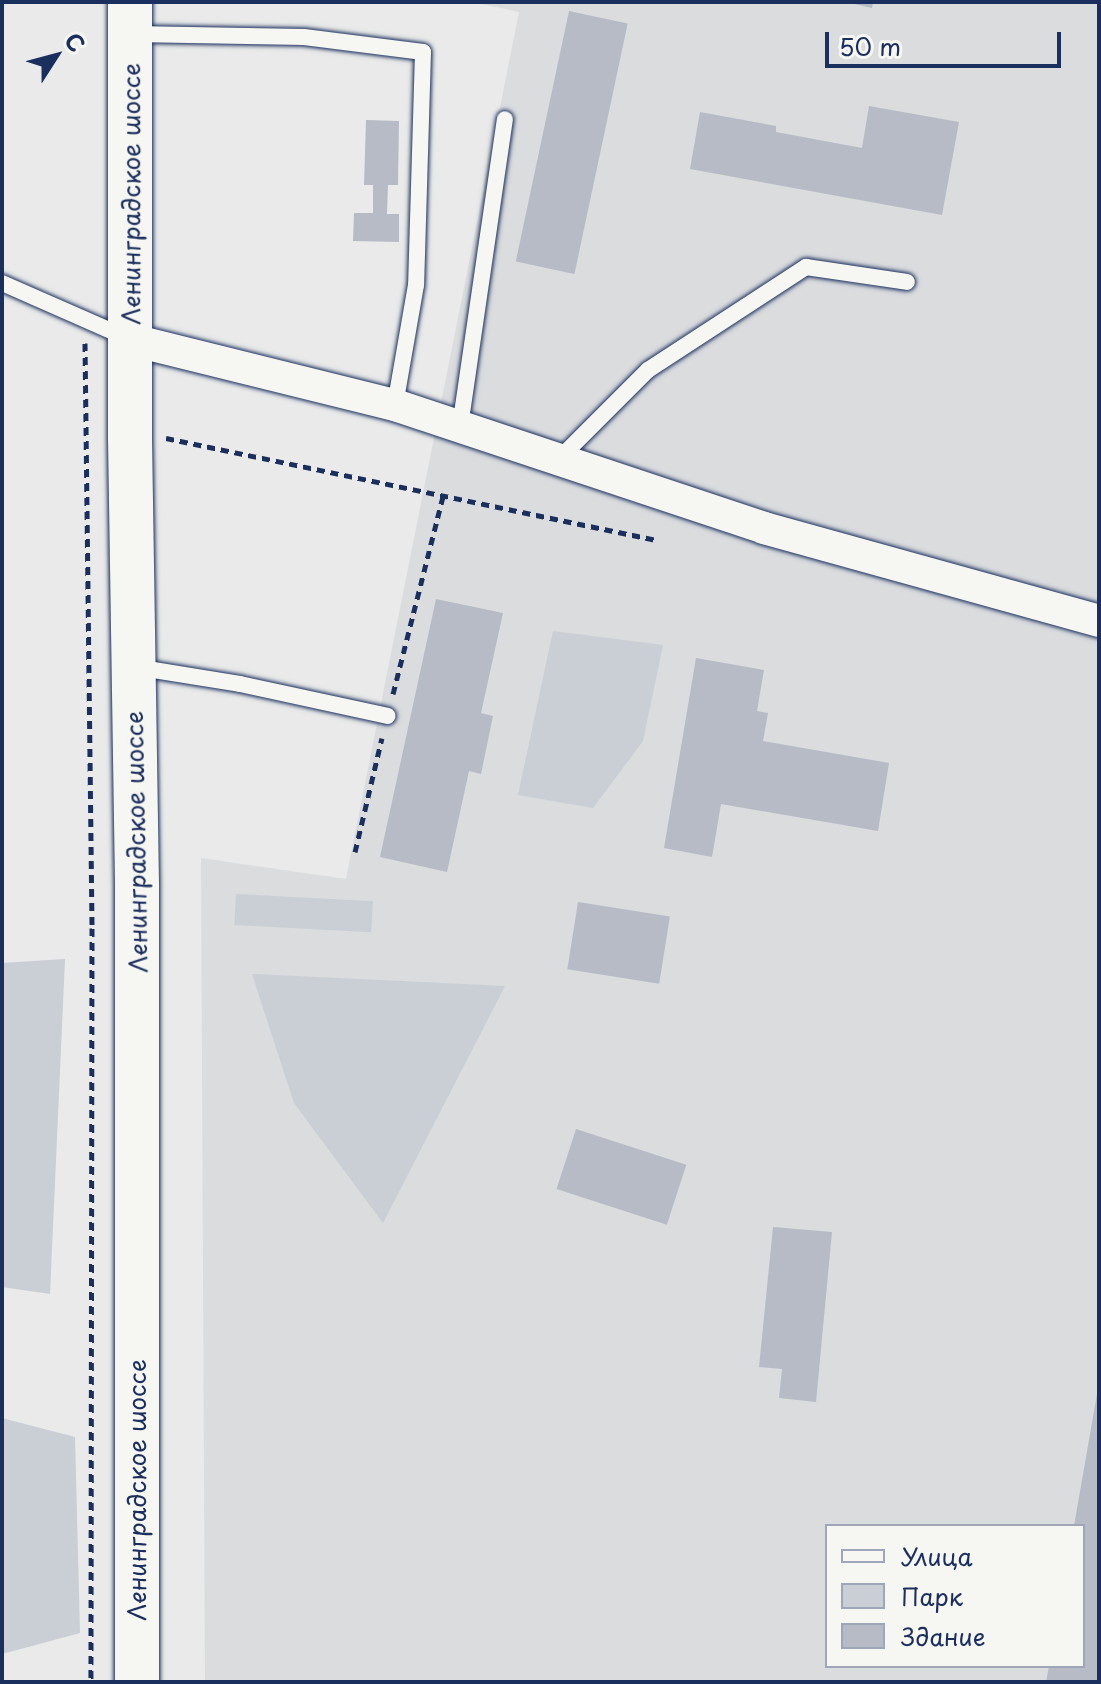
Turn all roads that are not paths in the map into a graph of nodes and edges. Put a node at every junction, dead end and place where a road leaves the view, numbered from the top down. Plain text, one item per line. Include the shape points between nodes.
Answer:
1 (130, 18) edge
2 (505, 119) dead end
3 (907, 282) dead end
4 (2, 283) edge
5 (132, 340) junction
6 (395, 405) junction
7 (460, 427) junction
8 (560, 458) junction
9 (1097, 613) edge
10 (134, 666) junction
11 (388, 716) road end
12 (137, 1682) edge

1 - 5 main road, Ленинградское шоссе
1 - 6 lane via 423,52 416,285
2 - 7 lane
3 - 8 lane via 806,267 648,370
4 - 5 lane
5 - 6 street
5 - 10 main road, Ленинградское шоссе
6 - 7 street
7 - 8 street
8 - 9 street via 764,528
10 - 11 lane
10 - 12 main road, Ленинградское шоссе

